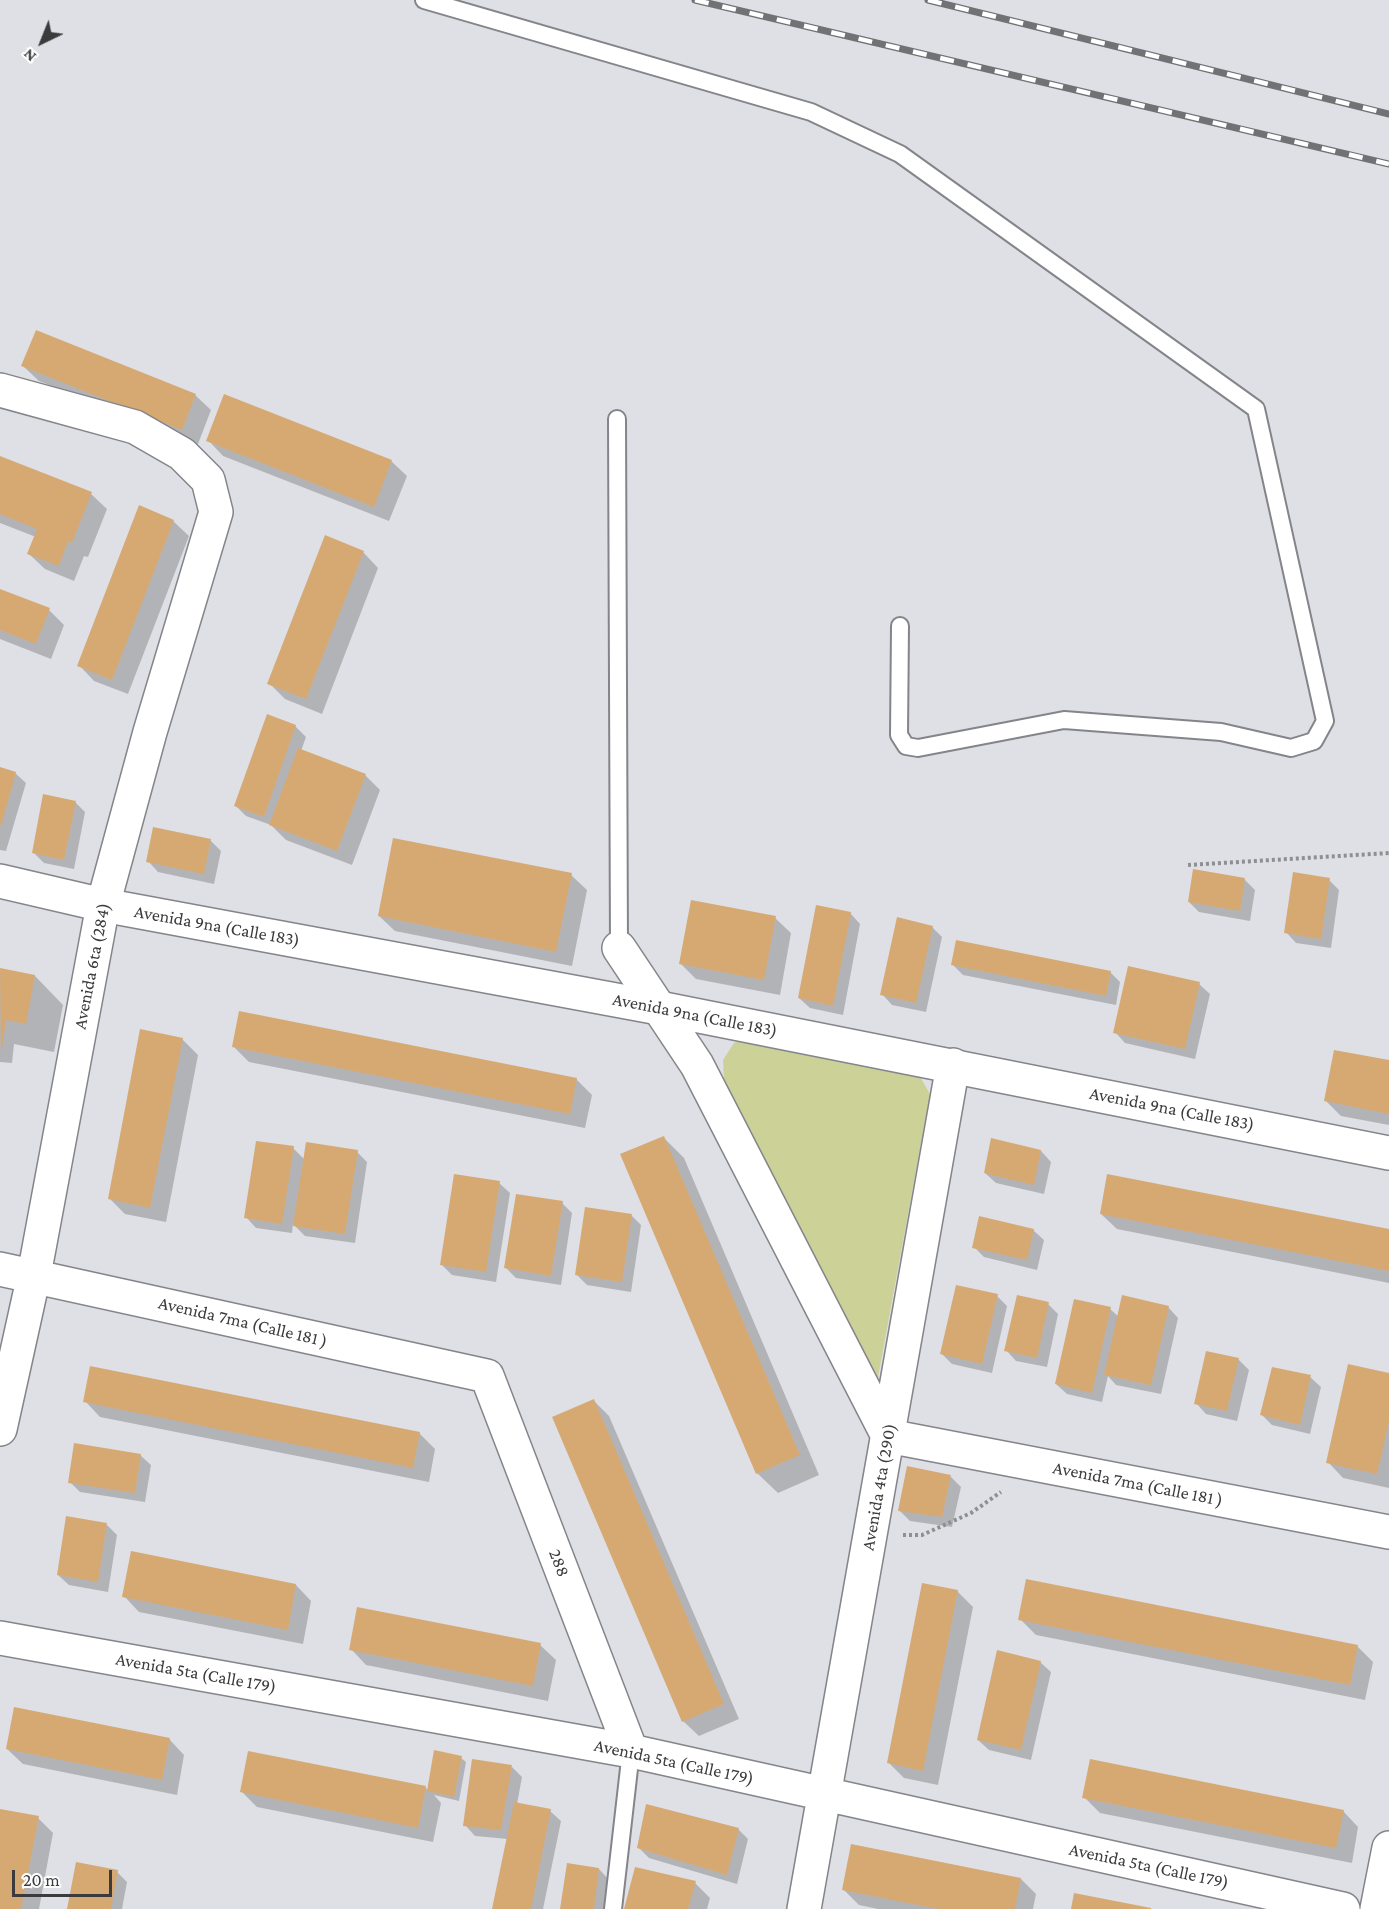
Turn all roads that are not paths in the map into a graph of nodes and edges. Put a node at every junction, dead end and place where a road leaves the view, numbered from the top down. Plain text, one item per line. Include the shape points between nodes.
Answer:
1 (424, 0) edge
2 (0, 390) edge
3 (617, 419) dead end
4 (900, 626) dead end
5 (0, 880) edge
6 (103, 905) junction
7 (619, 948) joint
8 (659, 1008) junction
9 (953, 1065) junction
10 (1389, 1153) edge
11 (0, 1269) edge
12 (33, 1275) junction
13 (487, 1376) joint
14 (0, 1429) edge
15 (888, 1436) junction
16 (1389, 1532) edge
17 (0, 1638) edge
18 (631, 1750) junction
19 (824, 1795) junction
20 (1389, 1848) edge
21 (613, 1909) edge
22 (804, 1909) edge
23 (1343, 1909) edge
24 (1377, 1909) edge

1 - 4 lane via 811,112 900,154 1256,409 1325,721 1314,741 1291,748 1221,732 1064,720 918,748 906,746 899,735
2 - 6 street, Avenida 6ta (284) via 135,427 182,454 208,480 216,512
3 - 7 lane
5 - 6 street, Avenida 9na (Calle 183)
6 - 8 street, Avenida 9na (Calle 183)
6 - 12 street, Avenida 6ta (284)
7 - 8 street
8 - 9 street, Avenida 9na (Calle 183)
8 - 15 street via 697,1065
9 - 10 street, Avenida 9na (Calle 183)
9 - 15 street, Avenida 4ta (290)
11 - 12 street, Avenida 7ma (Calle 181 )
12 - 13 street, Avenida 7ma (Calle 181 )
12 - 14 street, Avenida 6ta (284)
13 - 18 street, 288
15 - 16 street, Avenida 7ma (Calle 181 )
15 - 19 street, Avenida 4ta (290)
17 - 18 street, Avenida 5ta (Calle 179)
18 - 19 street, Avenida 5ta (Calle 179)
18 - 21 lane
19 - 22 street, Avenida 4ta (290)
19 - 23 street, Avenida 5ta (Calle 179)
20 - 24 street

